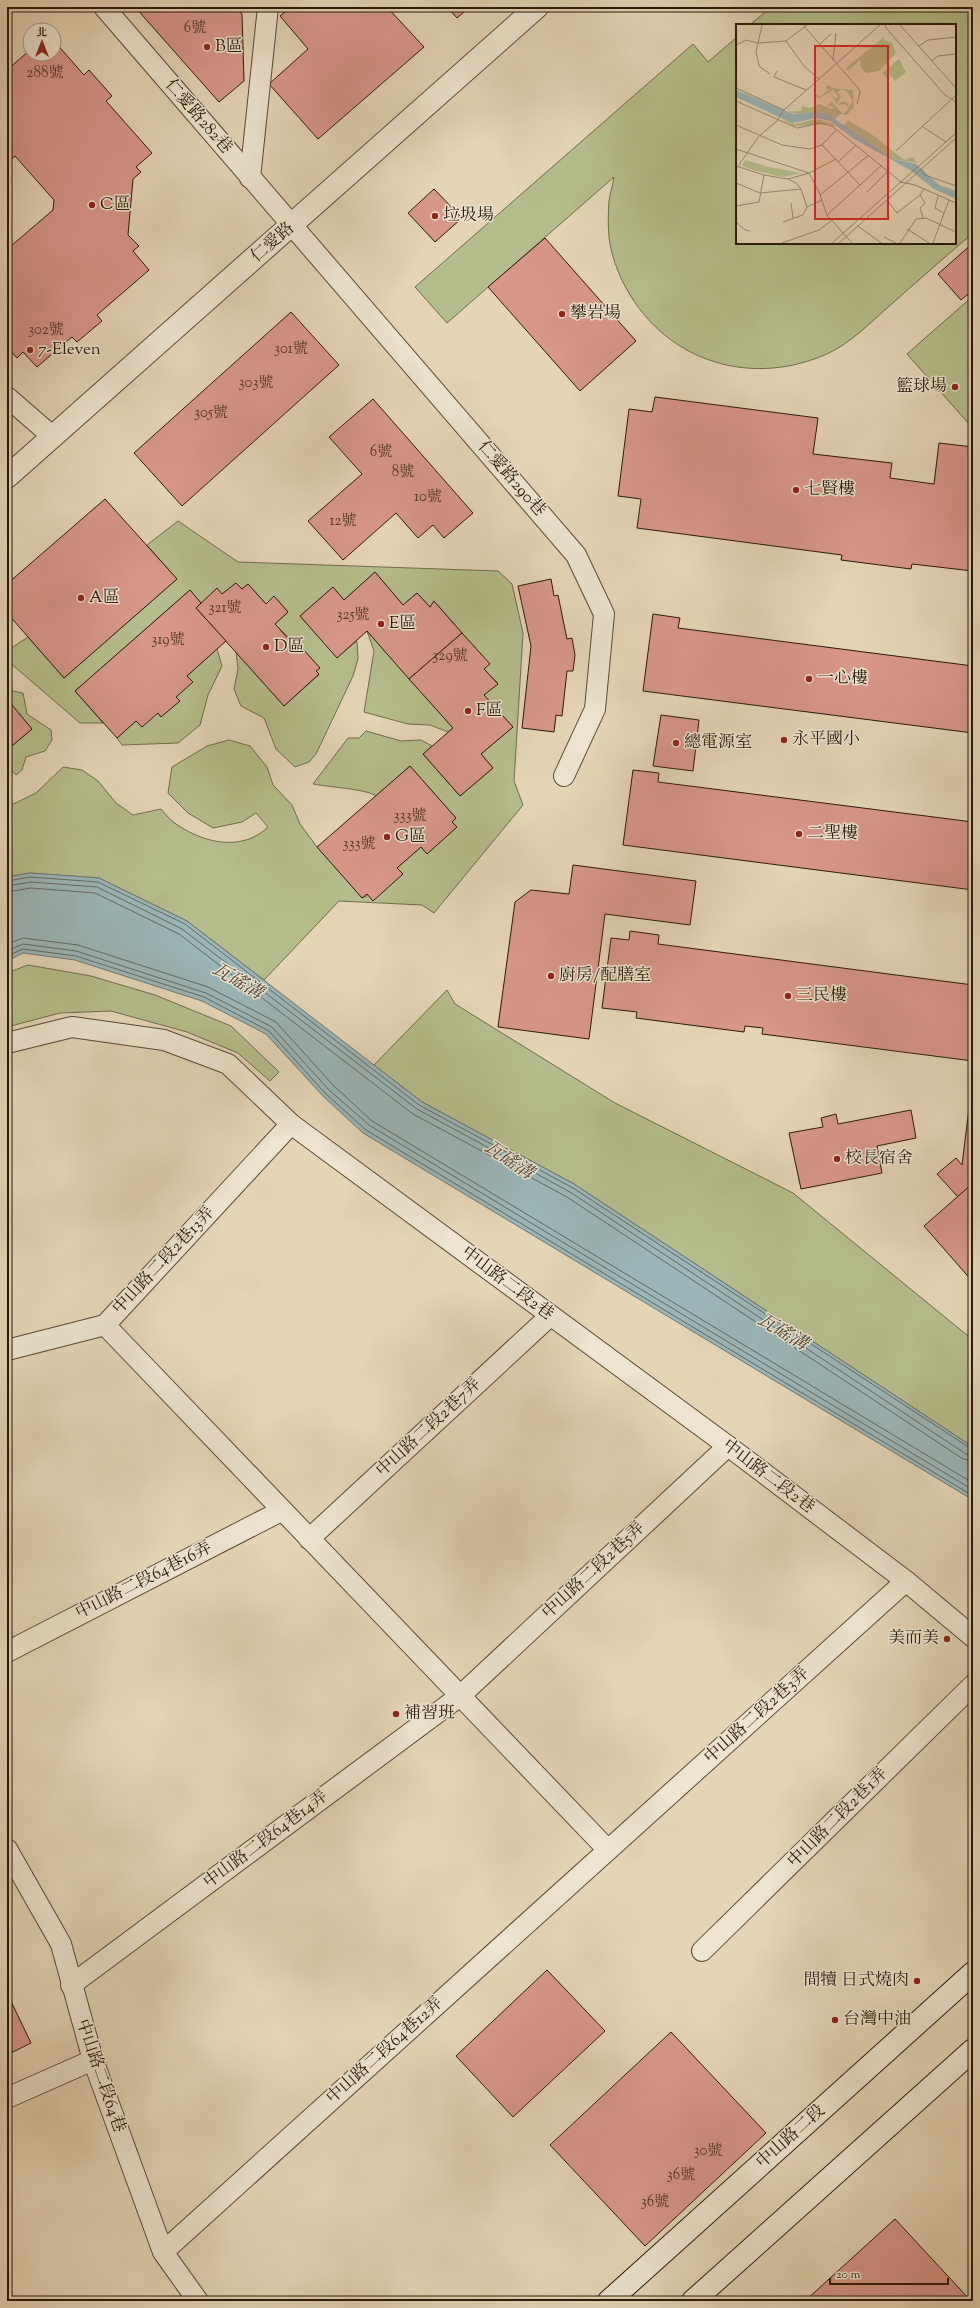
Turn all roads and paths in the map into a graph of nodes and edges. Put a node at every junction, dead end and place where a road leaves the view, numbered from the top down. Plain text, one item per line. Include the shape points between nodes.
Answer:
1 (104, 7) edge
2 (268, 7) edge
3 (537, 7) edge
4 (250, 178) junction
5 (293, 225) junction
6 (7, 397) edge
7 (52, 436) junction
8 (7, 477) edge
9 (564, 776) dead end
10 (7, 1043) edge
11 (291, 1124) junction
12 (550, 1316) junction
13 (105, 1325) junction
14 (7, 1350) edge
15 (728, 1446) junction
16 (281, 1511) junction
17 (309, 1539) junction
18 (906, 1581) junction
19 (973, 1637) edge
20 (7, 1652) edge
21 (973, 1685) edge
22 (460, 1696) junction
23 (7, 1848) edge
24 (608, 1850) junction
25 (702, 1951) dead end
26 (973, 1973) edge
27 (71, 1985) junction
28 (972, 2052) edge
29 (93, 2060) junction
30 (7, 2098) edge
31 (163, 2252) junction
32 (198, 2301) edge
33 (609, 2301) edge
34 (693, 2301) edge

1 - 4 lane, 仁愛路282巷
2 - 4 lane
3 - 5 street, 仁愛路
4 - 5 lane, 仁愛路282巷
5 - 7 street, 仁愛路
5 - 9 lane, 仁愛路290巷 via 576,555 604,614 595,709
6 - 7 lane
7 - 8 street, 仁愛路
10 - 11 lane, 中山路二段2巷 via 72,1027 164,1040 228,1064
11 - 12 lane, 中山路二段2巷
11 - 13 lane, 中山路二段2巷13弄
12 - 15 lane, 中山路二段2巷
12 - 17 lane, 中山路二段2巷7弄
13 - 14 lane, 中山路二段2巷13弄
13 - 16 lane
15 - 18 lane, 中山路二段2巷
15 - 22 lane, 中山路二段2巷5弄
16 - 17 lane
16 - 20 lane, 中山路二段64巷16弄
17 - 22 lane
18 - 19 lane, 中山路二段2巷
18 - 24 lane, 中山路二段2巷3弄
21 - 25 lane, 中山路二段2巷1弄
22 - 24 lane
22 - 27 lane, 中山路二段64巷14弄
23 - 27 lane, 中山路二段64巷 via 61,1944
24 - 31 lane, 中山路二段64巷12弄
26 - 33 street, 中山路二段
27 - 29 lane, 中山路二段64巷
28 - 34 street
29 - 30 lane
29 - 31 lane, 中山路二段64巷
31 - 32 lane, 中山路二段64巷

